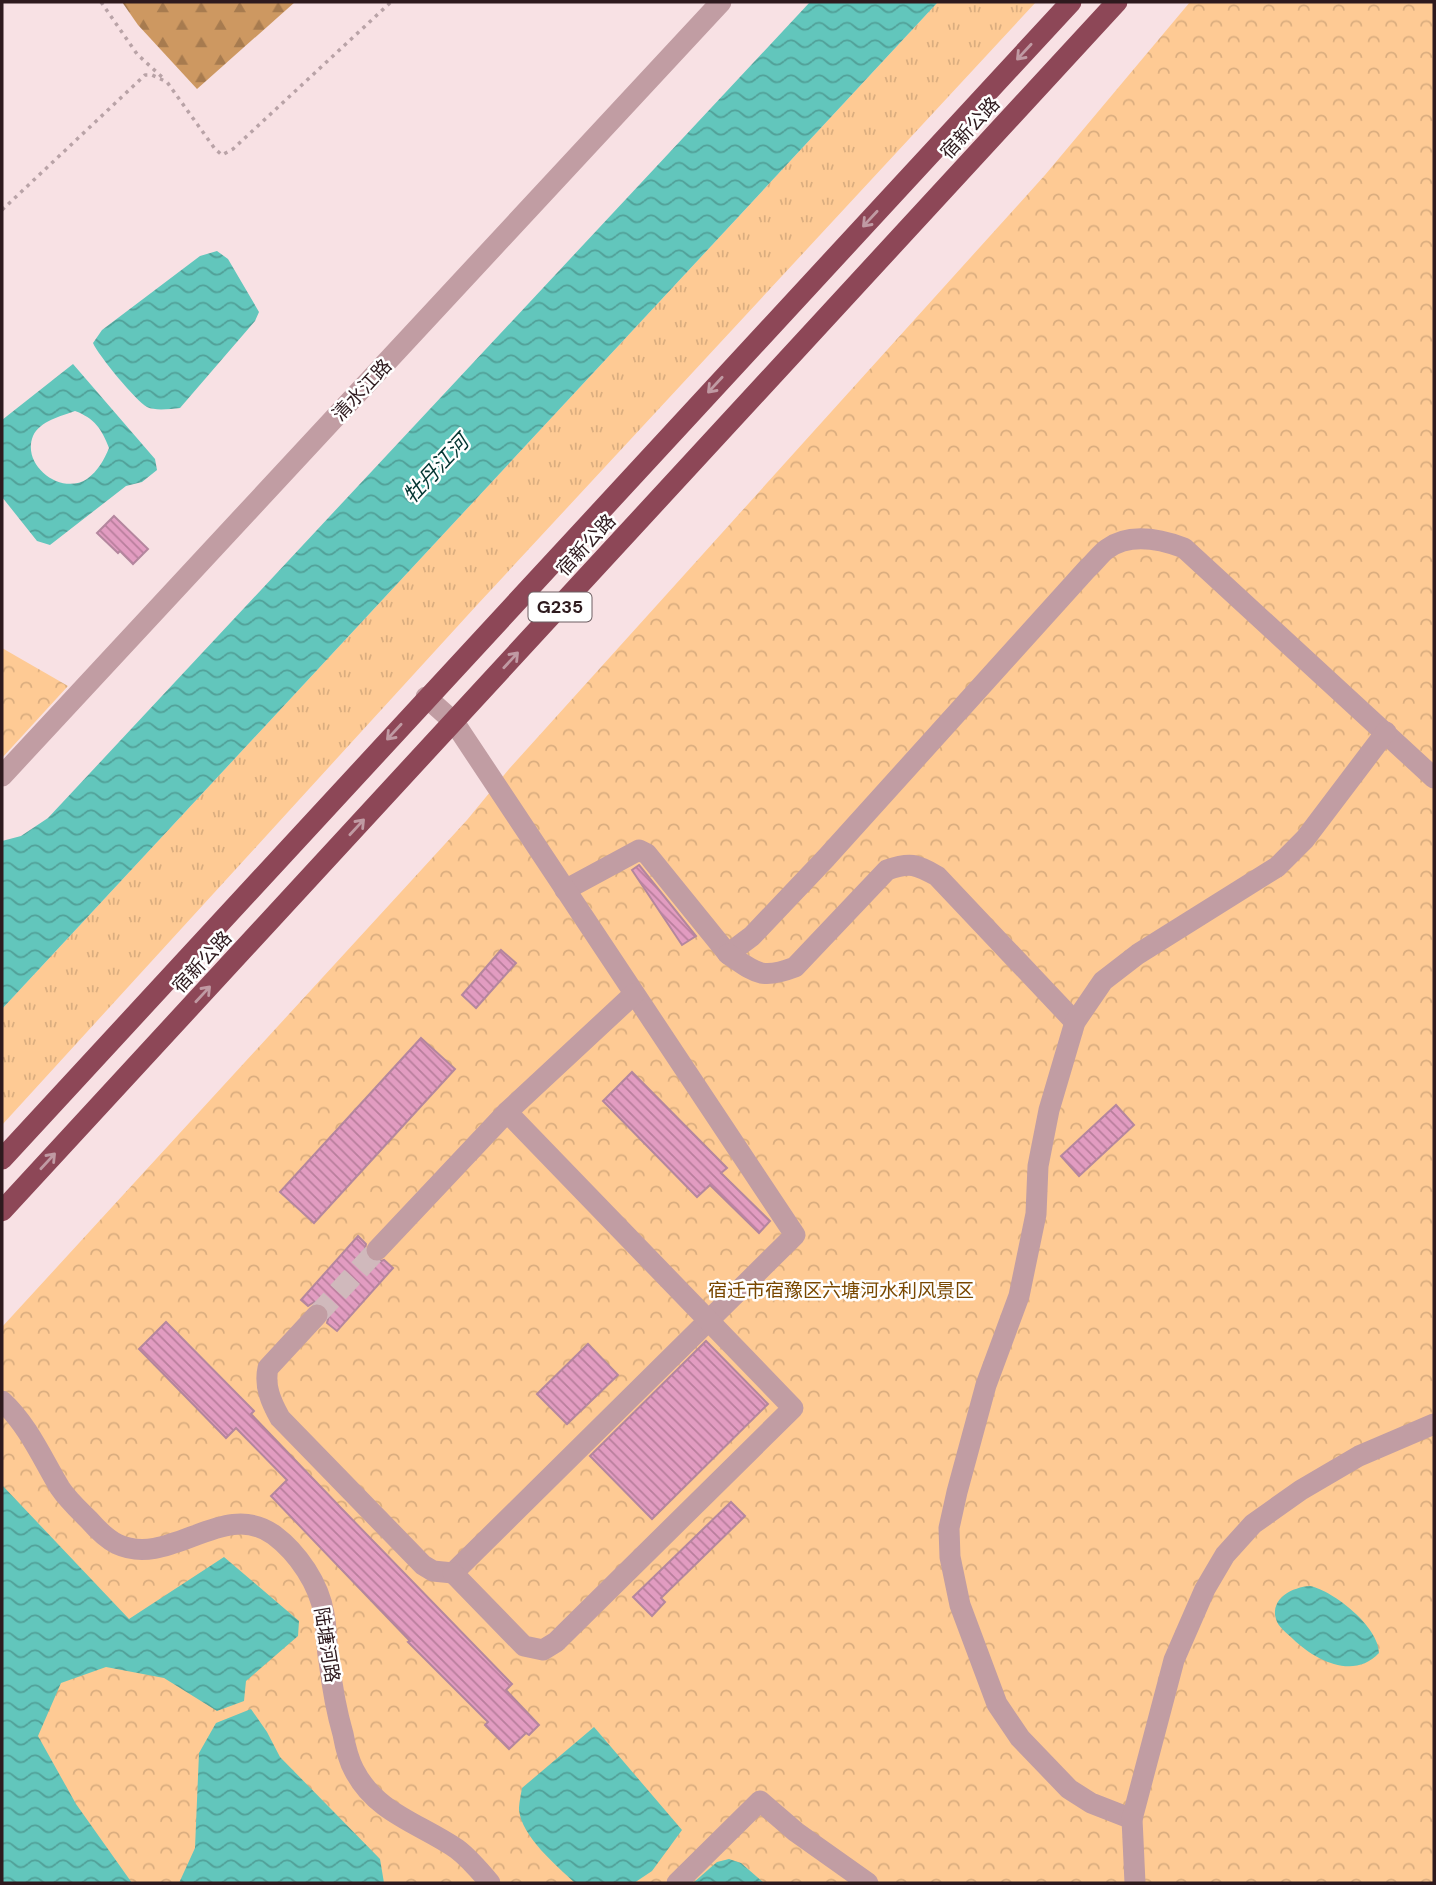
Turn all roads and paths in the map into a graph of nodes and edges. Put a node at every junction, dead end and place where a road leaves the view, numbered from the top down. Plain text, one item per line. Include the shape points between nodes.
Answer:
1 (101, 2) edge
2 (391, 2) edge
3 (721, 2) edge
4 (1071, 2) edge
5 (1117, 2) edge
6 (167, 82) junction
7 (2, 210) edge
8 (426, 697) junction
9 (454, 722) junction
10 (1386, 732) junction
11 (2, 776) edge
12 (1434, 778) edge
13 (565, 890) junction
14 (728, 954) junction
15 (634, 994) junction
16 (1075, 1022) junction
17 (507, 1112) junction
18 (2, 1159) edge
19 (2, 1211) edge
20 (377, 1250) tunnel mouth
21 (317, 1315) tunnel mouth
22 (709, 1320) junction
23 (2, 1401) edge
24 (1434, 1424) edge
25 (453, 1573) junction
26 (1132, 1819) junction
27 (490, 1883) edge
28 (677, 1883) edge
29 (868, 1883) edge
30 (1135, 1883) edge

1 - 6 path via 137,54
2 - 6 path via 222,155
3 - 11 street, 清水江路
4 -> 8 highway, 宿新公路 / G235
9 -> 5 highway, 宿新公路 / G235
6 - 7 path via 145,75
8 - 9 street
8 -> 18 highway, 宿新公路 / G235
9 - 13 street
19 -> 9 highway, 宿新公路 / G235
10 - 12 street
10 - 14 street via 1184,548 1148,539 1120,542 1087,569 817,868 752,936
10 - 16 street via 1305,839 1277,867 1138,954 1104,981
13 - 14 street via 639,850
13 - 15 street
14 - 16 street via 758,974 796,967 887,870 918,865 937,876
15 - 17 street
15 - 22 street via 794,1235
16 - 26 street via 1049,1110 1038,1166 1036,1214 1019,1296 986,1385 957,1492 949,1528 950,1557 960,1605 981,1663 997,1704 1020,1738 1069,1789
17 - 20 street
17 - 22 street
21 - 25 street via 268,1368 266,1379 274,1407 423,1565
22 - 25 street
22 - 25 street via 793,1408 544,1650 524,1646
23 - 27 street, 陆塘河路 via 61,1489 116,1544 148,1550 219,1526 244,1525 263,1529 286,1546 315,1585 324,1612 337,1712 353,1769 386,1809 460,1851
24 - 26 street via 1359,1456 1301,1490 1253,1524 1225,1555 1174,1660
26 - 30 street
28 - 29 street via 760,1801

